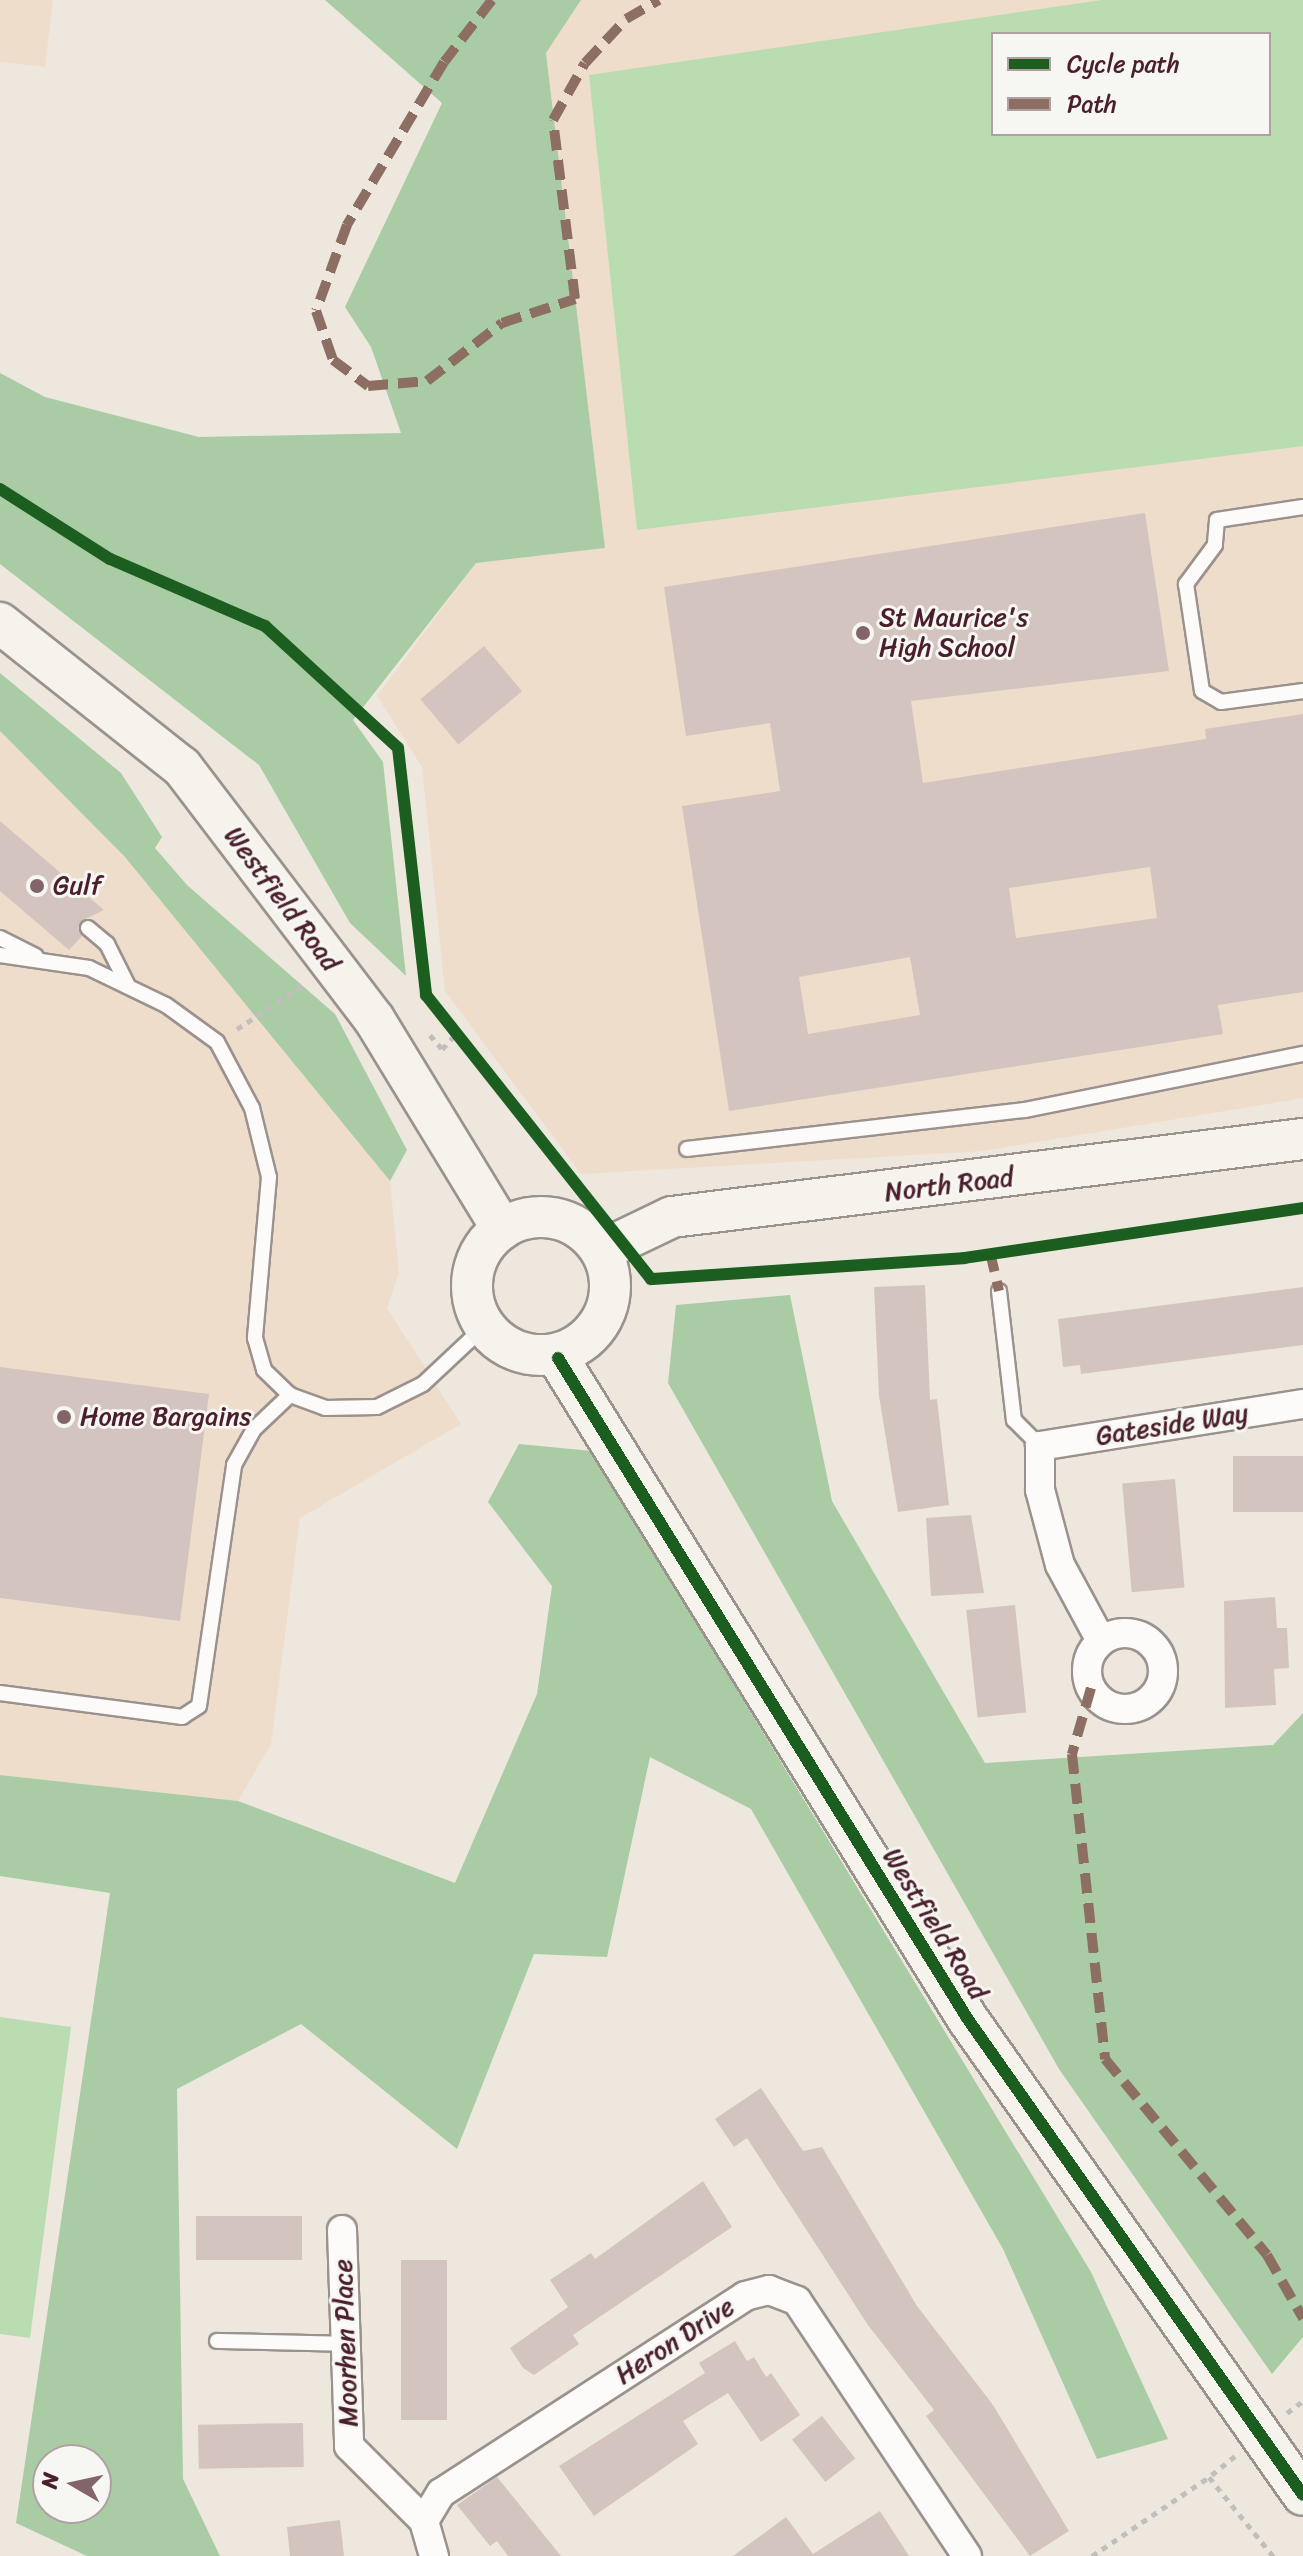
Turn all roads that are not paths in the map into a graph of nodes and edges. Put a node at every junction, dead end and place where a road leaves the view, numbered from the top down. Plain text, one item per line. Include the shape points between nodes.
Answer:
1 (1303, 507) edge
2 (0, 623) edge
3 (1303, 691) edge
4 (88, 928) dead end
5 (0, 938) edge
6 (0, 955) edge
7 (47, 961) junction
8 (127, 984) junction
9 (1303, 1054) edge
10 (1303, 1139) edge
11 (687, 1149) dead end
12 (502, 1229) junction
13 (611, 1243) junction
14 (999, 1291) dead end
15 (485, 1326) junction
16 (558, 1358) junction
17 (290, 1395) junction
18 (1303, 1404) edge
19 (1040, 1446) junction
20 (1099, 1637) dead end
21 (0, 1693) edge
22 (342, 2230) dead end
23 (217, 2341) dead end
24 (346, 2344) junction
25 (1303, 2495) edge
26 (424, 2521) junction
27 (434, 2556) edge
28 (967, 2556) edge

1 - 3 lane via 1217,520 1215,545 1186,584 1202,691 1221,702
2 - 12 main road, Westfield Road via 182,767 333,966
4 - 8 lane via 107,944
5 - 7 lane
6 - 7 lane
7 - 8 lane
8 - 17 lane via 217,1042 252,1108 269,1177 255,1338 264,1370
9 - 11 lane via 1025,1110
10 - 13 main road, North Road via 672,1217
12 - 13 main road via 537,1215
12 - 15 main road via 483,1247 472,1278
13 - 16 main road via 611,1277 600,1325
14 - 19 lane via 1014,1420
15 - 16 main road via 510,1348
15 - 17 lane via 423,1384 377,1407 325,1408
16 - 25 main road, Westfield Road via 967,2018
17 - 21 lane via 254,1429 234,1465 199,1706 182,1717
18 - 19 street, Gateside Way
19 - 20 street via 1040,1490 1060,1565
22 - 24 street, Moorhen Place
23 - 24 lane
24 - 26 street, Moorhen Place via 349,2446
26 - 27 street
26 - 28 street, Heron Drive via 441,2493 745,2296 769,2290 797,2301

